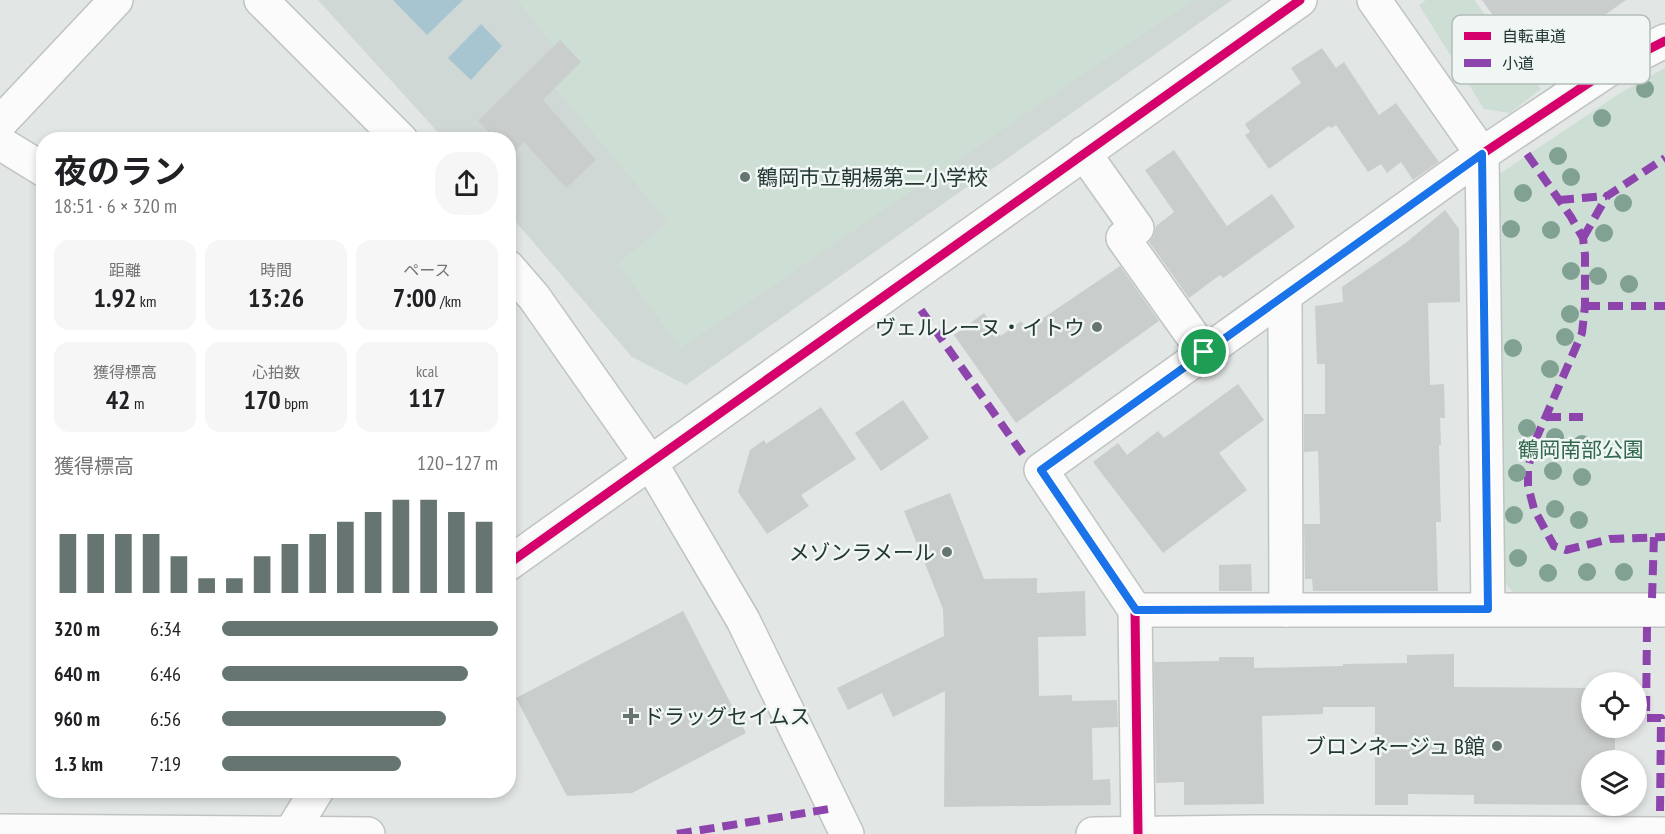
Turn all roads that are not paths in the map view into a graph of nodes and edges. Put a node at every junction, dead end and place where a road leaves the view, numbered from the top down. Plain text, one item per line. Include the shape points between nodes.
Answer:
1 (116, 0) edge
2 (261, 0) edge
3 (1299, 0) edge
4 (1374, 0) edge
5 (1665, 41) edge
6 (1650, 49) edge
7 (1587, 84) edge
8 (0, 123) edge
9 (394, 132) edge
10 (0, 143) edge
11 (1084, 153) junction
12 (1482, 154) junction
13 (36, 165) edge
14 (516, 276) edge
15 (1285, 295) junction
16 (1204, 352) junction
17 (650, 462) junction
18 (516, 558) edge
19 (1488, 609) junction
20 (1136, 610) junction
21 (1286, 610) junction
22 (1665, 610) edge
23 (312, 798) edge
24 (0, 831) edge
25 (63, 833) edge
26 (291, 833) edge
27 (1138, 833) edge
28 (368, 834) edge
29 (847, 834) edge
30 (1093, 834) edge
31 (1665, 834) edge

1 - 8 street
2 - 9 street
3 - 11 street
4 - 12 street
5 - 6 street
7 - 12 street
10 - 13 street
11 - 16 street via 1137,228 1123,238
11 - 17 street
12 - 15 street
12 - 19 street
14 - 17 street
15 - 16 street
15 - 21 street
16 - 20 street via 1041,470
17 - 18 street
17 - 29 street via 743,620
19 - 21 street
19 - 22 street
20 - 21 street
20 - 27 street
23 - 26 street
24 - 25 street
25 - 26 street
26 - 28 street
27 - 30 street
27 - 31 street

